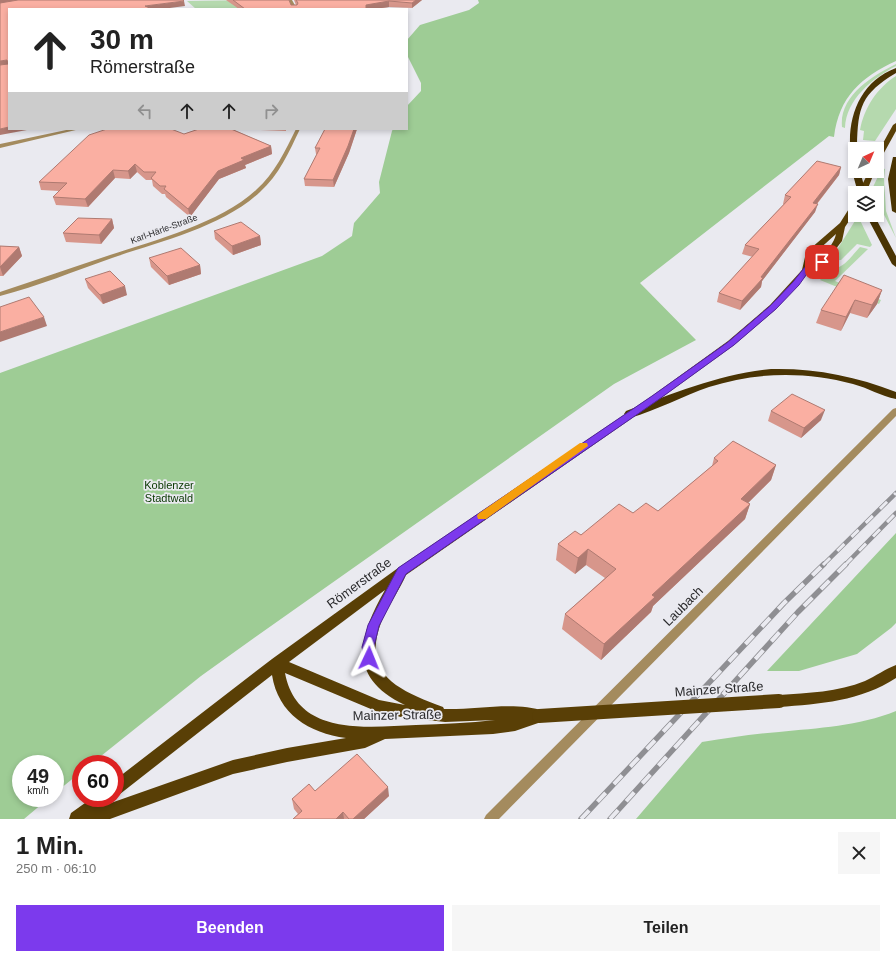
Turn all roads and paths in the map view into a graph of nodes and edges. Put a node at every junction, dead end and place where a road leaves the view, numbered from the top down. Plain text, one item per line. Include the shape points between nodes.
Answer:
1 (896, 70) edge
2 (896, 125) edge
3 (73, 130) edge
4 (297, 130) edge
5 (852, 142) edge
6 (0, 146) edge
7 (884, 147) edge
8 (896, 159) edge
9 (896, 212) edge
10 (848, 216) edge
11 (874, 222) edge
12 (841, 226) junction
13 (896, 264) edge
14 (806, 270) junction
15 (0, 294) edge
16 (896, 396) edge
17 (896, 412) edge
18 (630, 414) junction
19 (402, 571) junction
20 (277, 663) junction
21 (896, 672) edge
22 (445, 716) junction
23 (539, 716) junction
24 (386, 732) junction
25 (124, 782) edge
26 (92, 807) edge
27 (77, 819) edge
28 (89, 819) edge
29 (490, 819) edge

1 - 5 highway via 883,78 858,106
2 - 7 main road
3 - 6 street
4 - 15 street, Karl-Härle-Straße via 272,178 238,206 175,236
8 - 9 highway via 892,179
10 - 12 main road
11 - 13 highway
12 - 14 main road via 826,237 808,257
12 - 14 main road via 838,241 822,262
14 - 18 main road, Römerstraße via 755,324
16 - 18 highway via 865,385 819,375 754,374 716,381
17 - 29 street, Laubach
18 - 19 main road, Römerstraße
19 - 20 main road, Römerstraße
19 - 22 main road via 374,625 368,647 369,658 379,679 391,690
20 - 22 main road, Mainzer Straße via 378,706 417,714
20 - 24 main road, Mainzer Straße via 279,680 286,699 303,717 337,730
20 - 25 main road, Römerstraße
21 - 23 main road, Mainzer Straße, bridge via 862,690 825,697
22 - 23 main road, Mainzer Straße via 512,713
23 - 24 main road, Mainzer Straße via 506,725
24 - 28 main road via 348,745 233,767
26 - 27 main road

